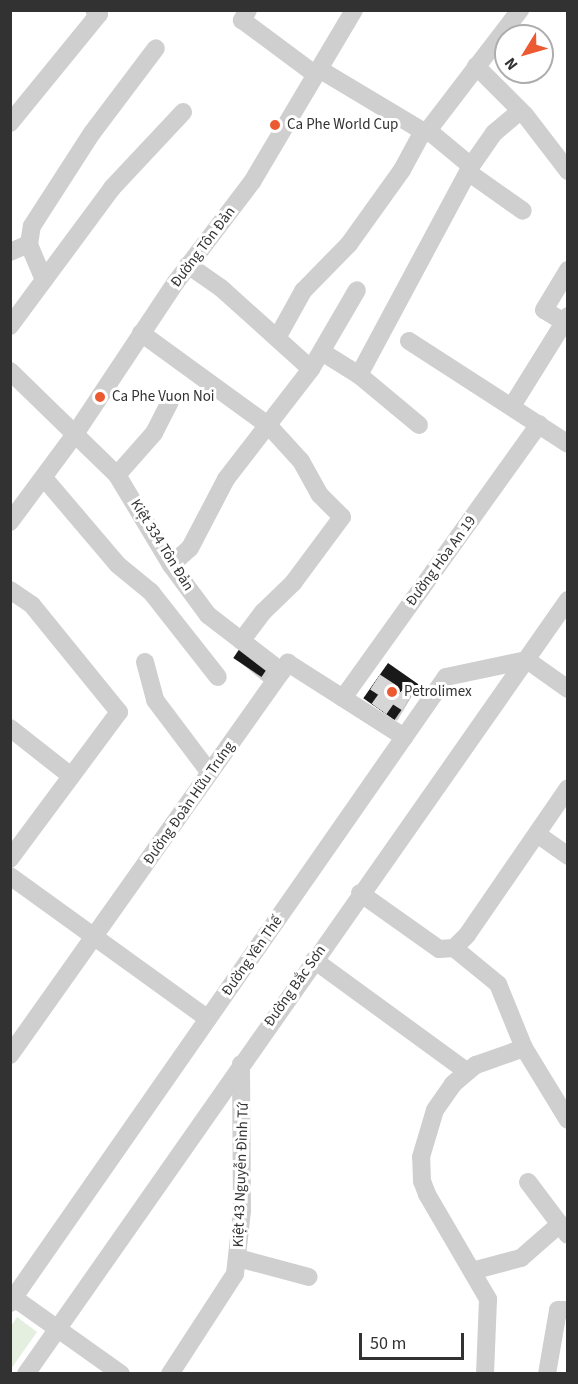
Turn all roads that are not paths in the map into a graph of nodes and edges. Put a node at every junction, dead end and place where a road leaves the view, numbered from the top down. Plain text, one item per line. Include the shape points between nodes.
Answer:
1 (94, 10) edge
2 (248, 10) edge
3 (354, 10) edge
4 (520, 10) edge
5 (156, 48) dead end
6 (476, 66) junction
7 (317, 72) junction
8 (520, 111) junction
9 (183, 112) dead end
10 (10, 123) edge
11 (426, 132) junction
12 (469, 169) junction
13 (567, 171) edge
14 (523, 211) dead end
15 (29, 244) junction
16 (10, 252) edge
17 (188, 266) junction
18 (567, 270) edge
19 (45, 280) junction
20 (357, 290) dead end
21 (566, 319) edge
22 (10, 326) edge
23 (141, 333) junction
24 (277, 338) junction
25 (409, 341) dead end
26 (322, 352) junction
27 (311, 369) junction
28 (10, 371) edge
29 (358, 375) junction
30 (170, 402) dead end
31 (512, 406) junction
32 (539, 424) junction
33 (419, 425) dead end
34 (269, 426) junction
35 (74, 437) junction
36 (567, 444) edge
37 (117, 475) junction
38 (44, 478) junction
39 (10, 522) edge
40 (171, 565) junction
41 (10, 590) edge
42 (567, 600) edge
43 (241, 641) junction
44 (527, 660) junction
45 (145, 662) dead end
46 (282, 672) junction
47 (218, 677) dead end
48 (567, 689) edge
49 (343, 699) junction
50 (10, 728) edge
51 (404, 737) junction
52 (210, 773) junction
53 (71, 776) junction
54 (567, 788) edge
55 (537, 834) junction
56 (567, 856) edge
57 (10, 860) edge
58 (10, 876) edge
59 (360, 893) junction
60 (94, 936) junction
61 (454, 948) junction
62 (314, 960) junction
63 (208, 1019) junction
64 (524, 1048) junction
65 (10, 1055) edge
66 (242, 1064) junction
67 (466, 1071) junction
68 (567, 1120) edge
69 (528, 1182) dead end
70 (563, 1230) edge
71 (238, 1258) junction
72 (472, 1271) junction
73 (309, 1277) dead end
74 (15, 1300) edge
75 (567, 1310) edge
76 (51, 1323) junction
77 (26, 1374) edge
78 (121, 1374) edge
79 (170, 1374) edge
80 (485, 1374) edge
81 (547, 1374) edge

1 - 10 street via 99,14
2 - 7 street via 242,20
3 - 7 street, Đường Tôn Đản
4 - 6 street
5 - 15 street via 92,133 32,226
6 - 8 street
6 - 11 street
7 - 11 street
7 - 17 street, Đường Tôn Đản via 258,173
8 - 12 street via 494,133
8 - 13 street
9 - 19 street via 112,188
11 - 12 street
11 - 24 street via 350,244 303,291
12 - 14 street
12 - 29 street
15 - 16 street
15 - 19 street
17 - 23 street, Đường Tôn Đản
17 - 24 street via 221,288
18 - 21 street via 537,306
19 - 22 street
20 - 26 street
21 - 31 street
23 - 34 street
23 - 35 street, Đường Tôn Đản
24 - 27 street
25 - 31 street
26 - 27 street
26 - 29 street
27 - 34 street
28 - 35 street, Kiệt 334 Tôn Đản
29 - 33 street
30 - 37 street via 154,433
31 - 32 street
32 - 36 street
32 - 49 street, Đường Hòa An 19 via 368,677
34 - 40 street via 226,479 190,548
34 - 43 street via 301,461 320,495 342,517 293,584 263,612
35 - 37 street, Kiệt 334 Tôn Đản
35 - 38 street, Đường Tôn Đản
37 - 40 street, Kiệt 334 Tôn Đản
38 - 39 street, Đường Tôn Đản
38 - 47 street via 118,565 152,592
40 - 43 street, Kiệt 334 Tôn Đản via 208,615
41 - 53 street via 32,605 119,712
42 - 44 street, Đường Bắc Sơn
43 - 46 street, Kiệt 334 Tôn Đản
44 - 48 street
44 - 51 street, Đường Yên Thế via 446,677 414,707
44 - 59 street, Đường Bắc Sơn
45 - 52 street via 155,700
46 - 49 street via 288,663
46 - 52 street, Đường Đoàn Hữu Trưng
49 - 51 street via 376,713
50 - 53 street
51 - 63 street, Đường Yên Thế
52 - 60 street, Đường Đoàn Hữu Trưng
53 - 57 street
54 - 55 street
55 - 56 street
55 - 61 street
58 - 60 street
59 - 61 street via 439,949
59 - 62 street, Đường Bắc Sơn
60 - 63 street
60 - 65 street, Đường Đoàn Hữu Trưng
61 - 64 street via 495,981
62 - 66 street, Đường Bắc Sơn
62 - 67 street
63 - 74 street, Đường Yên Thế
64 - 67 street
64 - 68 street
66 - 71 street, Kiệt 43 Nguyễn Đình Tứ via 243,1200
66 - 76 street, Đường Bắc Sơn
67 - 72 street via 445,1093 429,1125 421,1168 427,1194
69 - 70 street
70 - 72 street via 521,1258
71 - 73 street
71 - 79 street, Kiệt 43 Nguyễn Đình Tứ via 229,1287
72 - 80 street via 488,1299
74 - 76 street
75 - 81 street via 558,1310
76 - 77 street, Đường Bắc Sơn
76 - 78 street

